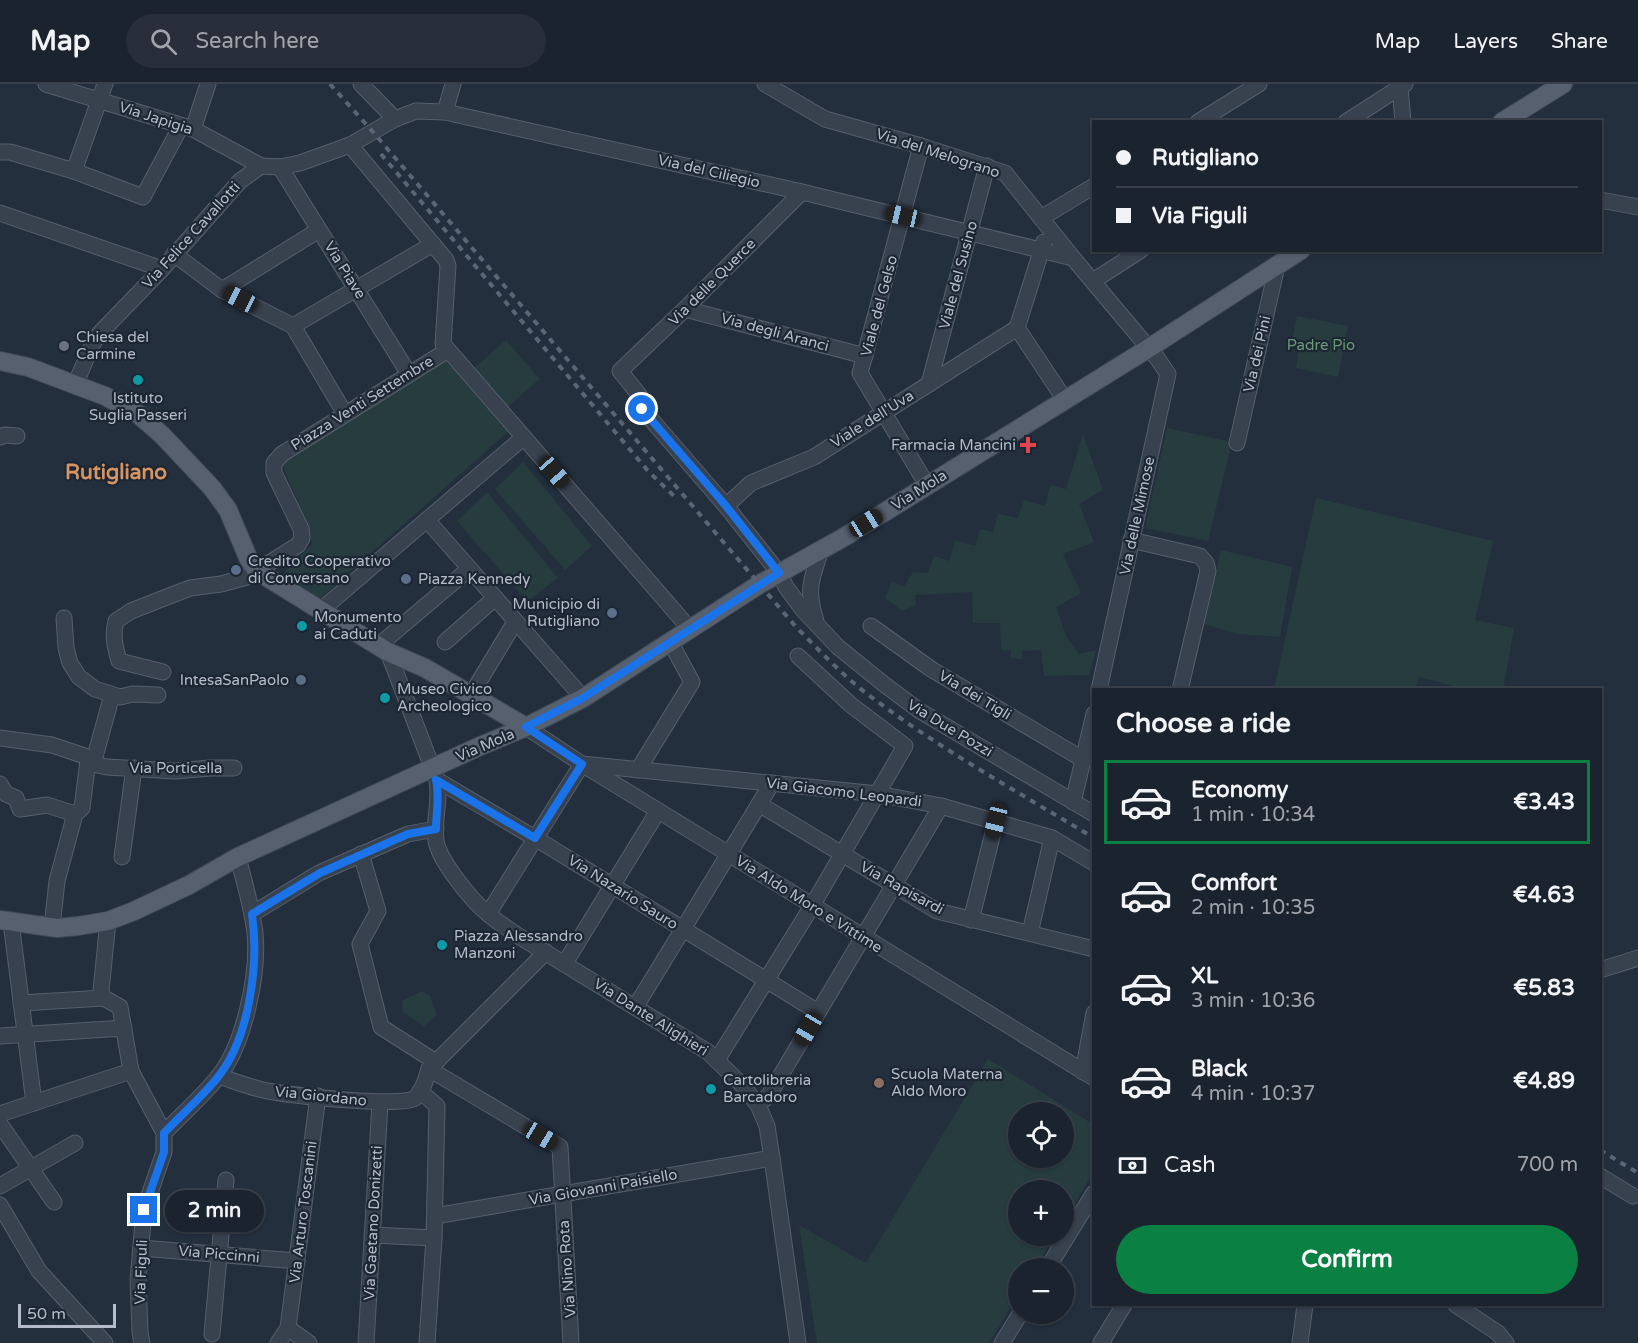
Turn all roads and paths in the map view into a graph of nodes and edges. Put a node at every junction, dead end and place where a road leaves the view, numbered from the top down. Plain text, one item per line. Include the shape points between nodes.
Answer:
1 (46, 84) edge
2 (105, 84) edge
3 (208, 84) edge
4 (361, 84) edge
5 (453, 84) edge
6 (765, 84) edge
7 (1258, 84) edge
8 (1563, 84) edge
9 (1401, 85) edge
10 (100, 100) junction
11 (445, 112) junction
12 (394, 119) junction
13 (1201, 120) edge
14 (1349, 120) edge
15 (1403, 120) edge
16 (1505, 120) edge
17 (187, 127) junction
18 (350, 145) junction
19 (921, 146) junction
20 (0, 152) edge
21 (261, 166) junction
22 (280, 166) junction
23 (987, 166) junction
24 (74, 171) junction
25 (1092, 188) edge
26 (802, 192) junction
27 (1602, 200) edge
28 (1638, 207) edge
29 (0, 213) edge
30 (903, 216) junction
31 (1045, 223) junction
32 (320, 230) junction
33 (969, 233) junction
34 (433, 244) junction
35 (1041, 250) junction
36 (1138, 252) edge
37 (1298, 252) edge
38 (174, 254) junction
39 (1073, 258) junction
40 (1277, 266) junction
41 (162, 269) junction
42 (1093, 280) junction
43 (357, 289) junction
44 (222, 290) junction
45 (686, 309) junction
46 (293, 327) junction
47 (1017, 328) junction
48 (1149, 348) junction
49 (448, 350) junction
50 (865, 356) junction
51 (0, 361) edge
52 (620, 371) joint
53 (409, 374) junction
54 (929, 384) junction
55 (75, 385) junction
56 (1065, 400) junction
57 (884, 413) junction
58 (345, 414) junction
59 (17, 436) dead end
60 (0, 437) edge
61 (524, 437) junction
62 (1237, 443) dead end
63 (927, 485) junction
64 (726, 506) junction
65 (427, 520) junction
66 (1131, 540) junction
67 (821, 549) junction
68 (469, 568) junction
69 (258, 571) junction
70 (779, 573) junction
71 (495, 598) junction
72 (320, 611) junction
73 (64, 618) dead end
74 (515, 622) junction
75 (871, 626) dead end
76 (818, 627) junction
77 (690, 629) junction
78 (445, 642) dead end
79 (671, 643) junction
80 (383, 649) junction
81 (798, 656) dead end
82 (163, 672) dead end
83 (1099, 688) edge
84 (1180, 688) edge
85 (112, 695) junction
86 (158, 695) dead end
87 (471, 696) junction
88 (583, 698) junction
89 (1092, 722) edge
90 (526, 727) junction
91 (0, 738) edge
92 (89, 760) junction
93 (1083, 760) junction
94 (582, 764) junction
95 (134, 768) junction
96 (234, 768) dead end
97 (638, 770) junction
98 (434, 774) junction
99 (772, 783) junction
100 (0, 784) edge
101 (878, 794) junction
102 (1073, 802) junction
103 (759, 804) junction
104 (941, 806) junction
105 (658, 811) junction
106 (1092, 813) edge
107 (75, 814) junction
108 (996, 821) junction
109 (436, 829) junction
110 (535, 838) junction
111 (1052, 838) junction
112 (361, 854) junction
113 (729, 854) junction
114 (843, 854) junction
115 (122, 857) dead end
116 (238, 857) junction
117 (1092, 862) edge
118 (894, 885) junction
119 (612, 886) junction
120 (812, 906) junction
121 (252, 914) junction
122 (488, 914) junction
123 (972, 920) junction
124 (6, 921) edge
125 (108, 921) junction
126 (52, 927) junction
127 (684, 930) junction
128 (1030, 933) junction
129 (862, 937) junction
130 (1092, 948) edge
131 (546, 952) junction
132 (1638, 958) edge
133 (565, 963) junction
134 (1602, 969) edge
135 (766, 980) junction
136 (104, 998) junction
137 (21, 1003) junction
138 (636, 1006) junction
139 (818, 1012) junction
140 (124, 1028) junction
141 (1092, 1033) edge
142 (25, 1035) junction
143 (0, 1036) edge
144 (717, 1060) junction
145 (433, 1066) junction
146 (131, 1071) junction
147 (1088, 1075) edge
148 (219, 1076) junction
149 (420, 1091) junction
150 (318, 1096) junction
151 (34, 1103) junction
152 (380, 1103) junction
153 (758, 1105) junction
154 (0, 1114) edge
155 (0, 1124) edge
156 (164, 1133) junction
157 (75, 1143) dead end
158 (772, 1158) junction
159 (31, 1168) junction
160 (1602, 1177) edge
161 (226, 1180) dead end
162 (0, 1186) edge
163 (562, 1194) junction
164 (1092, 1196) edge
165 (1633, 1196) dead end
166 (54, 1202) dead end
167 (1, 1208) edge
168 (435, 1216) junction
169 (372, 1235) junction
170 (434, 1238) junction
171 (141, 1248) junction
172 (219, 1255) junction
173 (1054, 1258) edge
174 (297, 1262) junction
175 (1123, 1306) edge
176 (1305, 1306) edge
177 (1458, 1306) edge
178 (1014, 1324) edge
179 (288, 1328) junction
180 (212, 1334) dead end
181 (305, 1342) edge
182 (105, 1343) edge
183 (141, 1343) edge
184 (278, 1343) edge
185 (366, 1343) edge
186 (427, 1343) edge
187 (572, 1343) edge
188 (798, 1343) edge
189 (1002, 1343) edge
190 (1101, 1343) edge
191 (1300, 1343) edge
192 (1506, 1343) edge

1 - 10 street, Via Japigia
2 - 10 street
3 - 17 street
4 - 12 street
5 - 11 street
6 - 19 street, Via del Melograno via 825,119
7 - 13 street
8 - 16 main road
9 - 14 street
9 - 15 street
10 - 17 street, Via Japigia
10 - 24 street
11 - 12 street, Via del Ciliegio via 416,111
11 - 26 street, Via del Ciliegio
12 - 18 street, Via del Ciliegio
17 - 21 street, Via Japigia
17 - 24 street via 143,197
18 - 22 street
18 - 34 street
19 - 23 street, Via del Melograno
19 - 30 street, Viale del Gelso
20 - 24 street
21 - 22 street
21 - 38 street, Via Felice Cavallotti via 240,181
22 - 32 street, Via Piave
23 - 31 street, Via del Melograno via 1005,173
23 - 33 street, Viale del Susino
25 - 31 street
26 - 30 street, Via del Ciliegio
26 - 45 street, Via delle Querce
27 - 28 street
29 - 41 street
30 - 33 street, Via del Ciliegio
30 - 50 street, Viale del Gelso
31 - 35 street
31 - 39 street, Via del Melograno
32 - 43 street, Via Piave
32 - 44 street
33 - 35 street, Via del Ciliegio
33 - 54 street, Viale del Susino
34 - 43 street
34 - 49 street via 448,266 443,344
35 - 39 street, Via del Ciliegio
35 - 47 street
36 - 42 street
37 - 40 main road, Via Mola
38 - 41 street, Via Felice Cavallotti
38 - 44 street
39 - 42 street, Via del Melograno
40 - 48 main road, Via Mola
40 - 62 street, Via dei Pini
41 - 55 street, Via Felice Cavallotti via 99,334
42 - 48 street, Via del Melograno
43 - 46 street
43 - 53 street, Via Piave
44 - 46 street
45 - 50 street, Via degli Aranci
45 - 52 street, Via delle Querce
46 - 58 street
47 - 54 street, Viale dell'Uva
47 - 56 street
48 - 56 main road, Via Mola
48 - 66 street, Via delle Mimose via 1168,374
49 - 53 street, Piazza Venti Settembre
49 - 61 street
50 - 57 street, Viale del Gelso via 860,374
51 - 55 main road
52 - 64 street, Via Due Pozzi via 640,396 642,409
53 - 58 street, Piazza Venti Settembre
54 - 57 street, Viale dell'Uva
55 - 69 main road via 121,403 162,435 228,510 249,560
56 - 63 main road, Via Mola
57 - 63 street, Viale del Gelso
57 - 64 street, Viale dell'Uva via 814,456 751,483
58 - 69 street, Piazza Venti Settembre via 274,463 273,473 302,538 298,545
59 - 60 street
61 - 65 street
61 - 77 street
63 - 67 main road, Via Mola
64 - 70 street, Via Due Pozzi
65 - 68 street
65 - 72 street
66 - 83 street, Via delle Mimose
66 - 84 street via 1200,556 1206,563 1208,571
67 - 70 main road, Via Mola
67 - 76 street, Via Due Pozzi via 809,596
68 - 71 street
68 - 80 street
69 - 72 main road
69 - 82 street via 236,581 189,588 116,621 114,641 119,661
70 - 76 street, Via Due Pozzi
70 - 77 main road, Via Mola
71 - 74 street
71 - 78 street
72 - 80 main road
73 - 85 street via 70,663 79,677
74 - 87 street
74 - 88 street
75 - 93 street, Via dei Tigli via 931,669
76 - 102 street, Via Due Pozzi via 911,704
77 - 79 main road, Via Mola
79 - 88 main road, Via Mola
79 - 97 street via 692,682
80 - 87 main road via 425,668
80 - 98 street, Via Dante Alighieri
81 - 101 street via 905,747
85 - 86 street
85 - 92 street
87 - 90 main road
88 - 90 main road, Via Mola
89 - 93 street
90 - 94 street, Via Aldo Moro e Vittime
90 - 98 main road, Via Mola via 478,747
91 - 92 street, Via Porticella via 52,745
92 - 95 street, Via Porticella
92 - 107 street via 82,808
93 - 102 street
94 - 97 street, Via Giacomo Leopardi
94 - 105 street, Via Aldo Moro e Vittime
94 - 110 street
95 - 96 street, Via Porticella
95 - 115 street
97 - 99 street, Via Giacomo Leopardi
98 - 109 street, Via Dante Alighieri via 439,802
98 - 110 street, Via Nazario Sauro
98 - 116 main road, Via Mola
99 - 101 street, Via Giacomo Leopardi
99 - 103 street
100 - 107 street via 6,794 16,798 20,809 47,805
101 - 104 street, Via Giacomo Leopardi
101 - 114 street
102 - 106 street, Via Due Pozzi
103 - 113 street
103 - 114 street, Via Rapisardi
104 - 108 street, Via Giacomo Leopardi
104 - 118 street
105 - 113 street, Via Aldo Moro e Vittime
105 - 119 street
107 - 126 street via 57,881
108 - 111 street, Via Giacomo Leopardi
108 - 123 street
109 - 112 street via 408,834
109 - 122 street, Via Dante Alighieri via 445,862
110 - 119 street, Via Nazario Sauro
110 - 122 street
111 - 117 street, Via Giacomo Leopardi
111 - 128 street
112 - 121 street via 320,873
112 - 145 street via 378,911 360,944 381,1027
113 - 120 street, Via Aldo Moro e Vittime
113 - 127 street
114 - 118 street, Via Rapisardi
114 - 120 street
116 - 121 street
116 - 125 main road, Via Mola via 189,885
118 - 123 street, Via Rapisardi via 937,911
118 - 129 street
119 - 127 street, Via Nazario Sauro
119 - 133 street
120 - 129 street, Via Aldo Moro e Vittime
120 - 135 street
121 - 148 street via 255,962 243,1029
122 - 131 street, Via Dante Alighieri
123 - 128 street, Via Rapisardi
124 - 126 main road, Via Mola
124 - 137 street
125 - 126 main road, Via Mola
125 - 136 street via 101,991
127 - 135 street, Via Nazario Sauro
127 - 138 street
128 - 130 street, Via Rapisardi
129 - 139 street
129 - 147 street, Via Aldo Moro e Vittime
131 - 133 street, Via Dante Alighieri
131 - 145 street
132 - 134 street
133 - 138 street, Via Dante Alighieri
135 - 139 street, Via Nazario Sauro
135 - 144 street
136 - 137 street
136 - 140 street via 120,1007
137 - 142 street
138 - 144 street, Via Dante Alighieri
139 - 153 street via 770,1095
140 - 142 street
140 - 146 street
141 - 147 street
142 - 143 street
142 - 151 street
144 - 153 street, Via Dante Alighieri
145 - 149 street
145 - 163 street, Via Nino Rota via 560,1147
146 - 151 street
146 - 156 street
148 - 150 street, Via Giordano via 263,1090
148 - 156 street
149 - 152 street, Via Giordano via 408,1101
149 - 168 street via 437,1106
150 - 152 street, Via Giordano
150 - 174 street, Via Arturo Toscanini
151 - 154 street
152 - 169 street, Via Gaetano Donizetti
153 - 158 street, Via Dante Alighieri via 767,1126
155 - 159 street
156 - 171 street, Via Figuli via 164,1152 144,1210
157 - 159 street
158 - 163 street, Via Giovanni Paisiello
158 - 188 street, Via Dante Alighieri
159 - 162 street
159 - 166 street
160 - 165 street
161 - 172 street
163 - 168 street, Via Giovanni Paisiello
163 - 187 street, Via Nino Rota
164 - 173 street
167 - 182 street via 39,1271
168 - 170 street
169 - 170 street
169 - 185 street, Via Gaetano Donizetti
170 - 186 street
171 - 172 street, Via Piccinni
171 - 183 street, Via Figuli
172 - 174 street, Via Piccinni
172 - 180 street
174 - 179 street, Via Arturo Toscanini
175 - 190 street
176 - 191 street
177 - 192 street via 1498,1333
178 - 189 street
179 - 181 street
179 - 184 street

